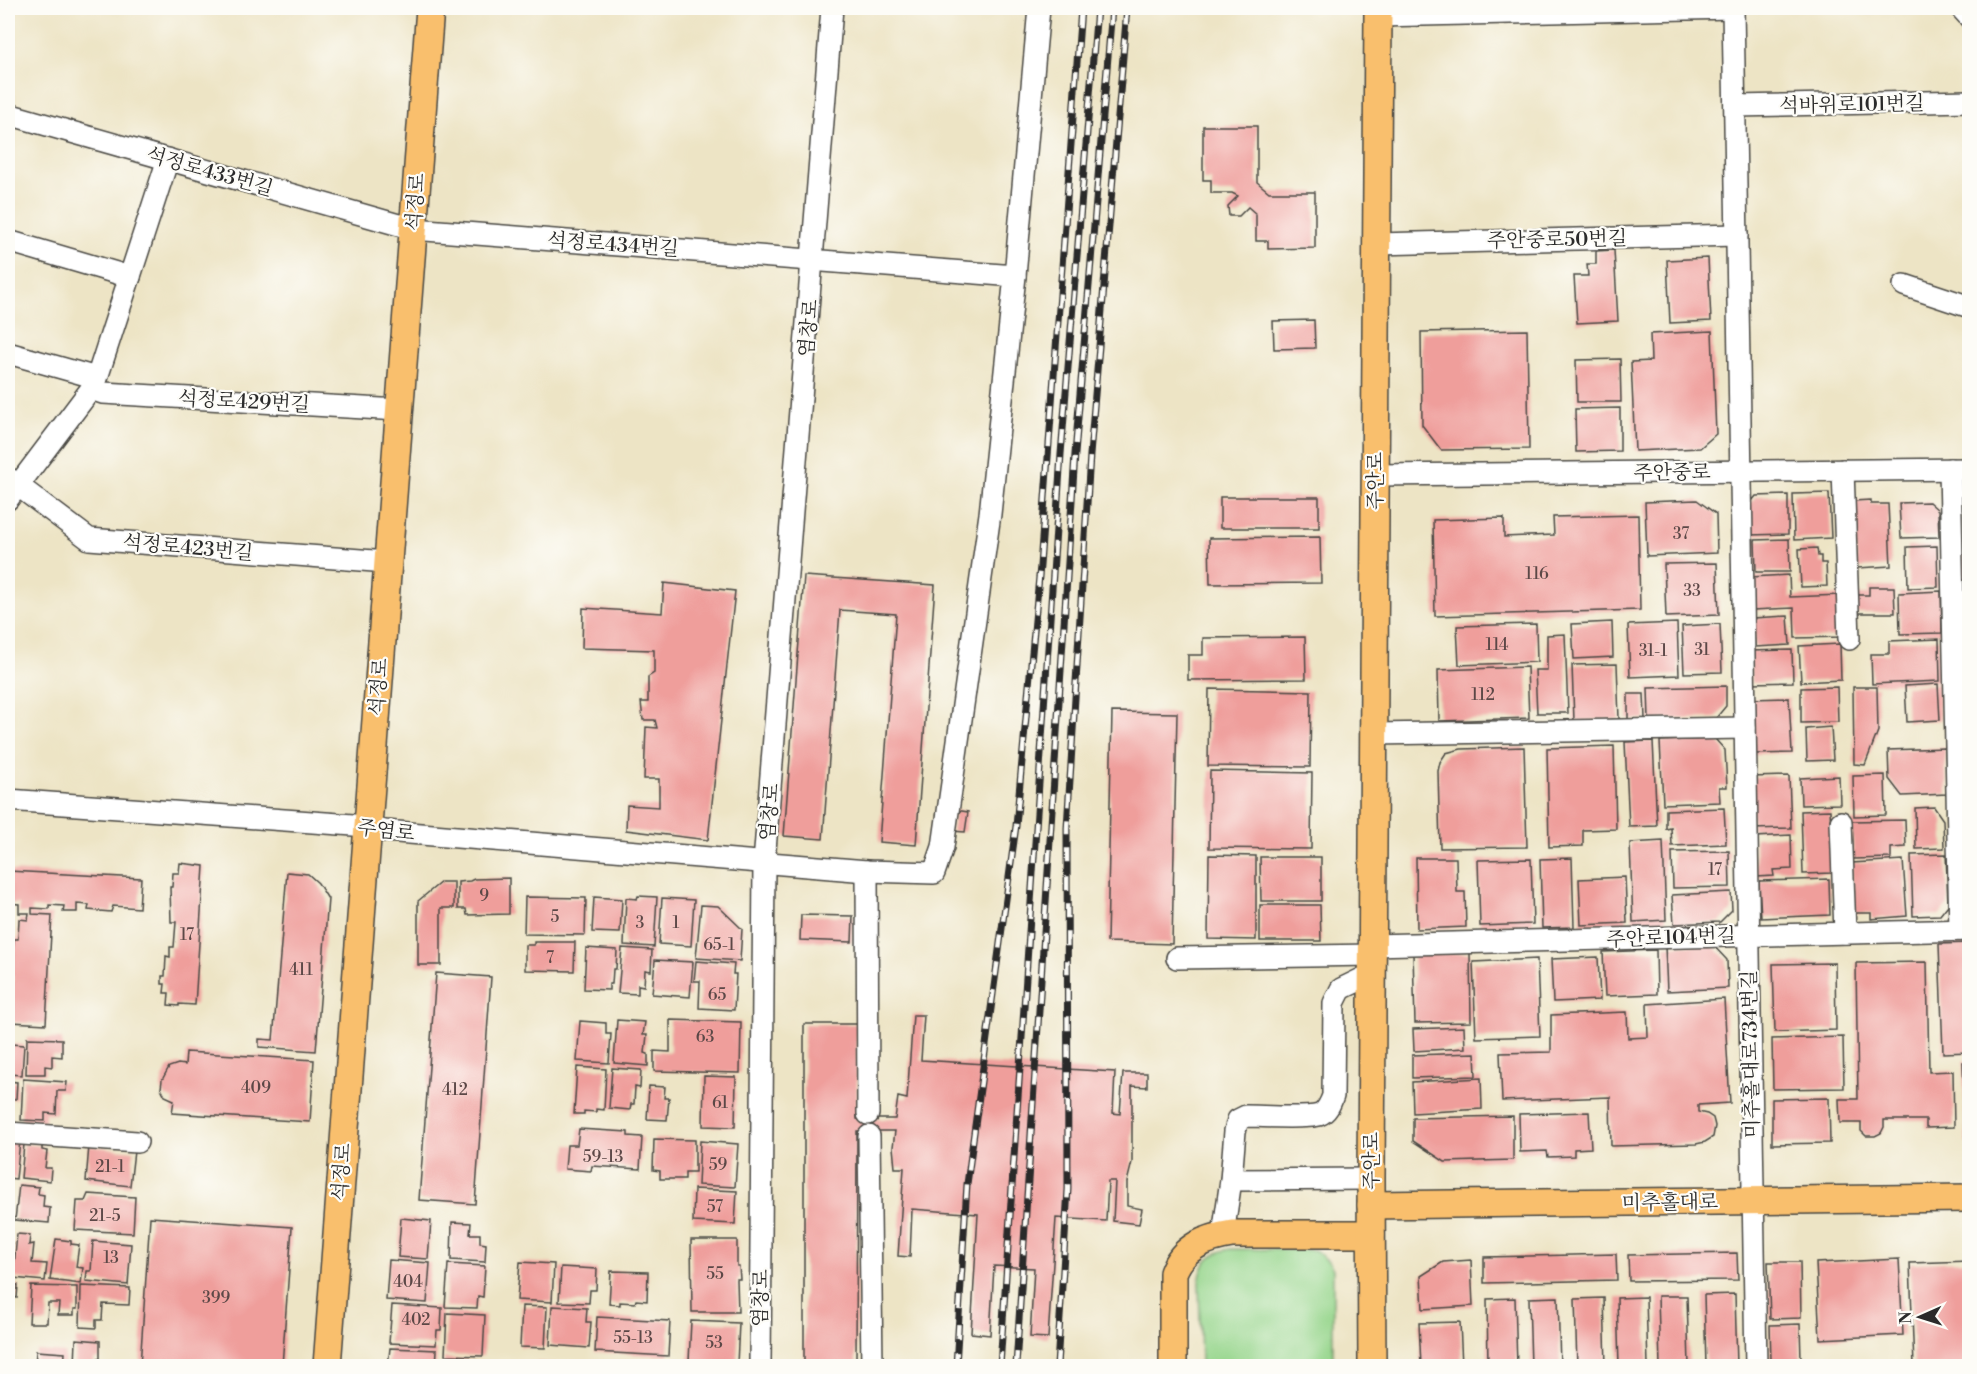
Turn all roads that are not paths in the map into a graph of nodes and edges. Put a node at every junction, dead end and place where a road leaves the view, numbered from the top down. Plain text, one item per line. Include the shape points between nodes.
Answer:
1 (430, 8) edge
2 (832, 8) edge
3 (1039, 8) edge
4 (1733, 8) edge
5 (1961, 8) edge
6 (1378, 12) edge
7 (1970, 18) edge
8 (1970, 101) edge
9 (1735, 106) junction
10 (8, 114) edge
11 (168, 159) junction
12 (413, 229) junction
13 (1737, 235) junction
14 (8, 242) edge
15 (1377, 244) junction
16 (813, 260) junction
17 (1015, 276) junction
18 (130, 277) junction
19 (1905, 285) dead end
20 (1970, 307) edge
21 (8, 352) edge
22 (94, 383) junction
23 (399, 410) junction
24 (1960, 469) edge
25 (1844, 470) junction
26 (1741, 471) junction
27 (1375, 475) junction
28 (11, 488) edge
29 (387, 562) junction
30 (1849, 639) dead end
31 (1745, 728) junction
32 (1374, 734) junction
33 (8, 800) edge
34 (1841, 822) dead end
35 (367, 826) junction
36 (764, 863) junction
37 (867, 871) junction
38 (1965, 930) edge
39 (1845, 933) junction
40 (1748, 935) junction
41 (1177, 958) dead end
42 (1372, 958) junction
43 (868, 1114) dead end
44 (8, 1133) edge
45 (869, 1136) dead end
46 (137, 1142) dead end
47 (1231, 1180) junction
48 (1371, 1192) junction
49 (1970, 1198) edge
50 (1753, 1201) junction
51 (1371, 1234) junction
52 (1223, 1235) junction
53 (327, 1366) edge
54 (760, 1366) edge
55 (872, 1366) edge
56 (1173, 1366) edge
57 (1372, 1366) edge
58 (1756, 1366) edge

1 - 12 main road, 석정로
2 - 16 street, 염창로
3 - 17 street
4 - 6 street
4 - 9 street
5 - 7 street
6 - 15 main road, 주안로
8 - 9 street, 석바위로101번길
9 - 13 street
10 - 11 street, 석정로433번길
11 - 12 street, 석정로433번길
11 - 18 street
12 - 16 street, 석정로434번길
12 - 23 main road, 석정로
13 - 15 street, 주안중로50번길
13 - 26 street
14 - 18 street
15 - 27 main road, 주안로
16 - 17 street
16 - 36 street, 염창로
17 - 37 street, 주염로 via 990,514 943,847 934,873
18 - 22 street
19 - 20 street
21 - 22 street, 석정로429번길
22 - 23 street, 석정로429번길 via 103,393
22 - 28 street
23 - 29 main road, 석정로
24 - 25 street, 주안중로
24 - 38 street
25 - 26 street, 주안중로
25 - 30 street
26 - 27 street, 주안중로
26 - 31 street, 미추홀대로734번길
27 - 32 main road, 주안로
28 - 29 street, 석정로423번길 via 89,539
29 - 35 main road, 석정로
31 - 32 street
31 - 40 street, 미추홀대로734번길
32 - 42 main road, 주안로
33 - 35 street, 주염로
34 - 39 street
35 - 36 street, 주염로 via 385,831
35 - 53 main road, 석정로
36 - 37 street, 주염로
36 - 54 street, 염창로
37 - 43 street
38 - 39 street, 주안로104번길
39 - 40 street, 주안로104번길
40 - 42 street, 주안로104번길
40 - 50 street, 미추홀대로734번길
41 - 42 street
42 - 47 street via 1341,989 1334,1003 1333,1096 1327,1109 1309,1116 1246,1116 1238,1120
42 - 48 main road, 주안로
44 - 46 street
45 - 55 street
47 - 48 street
47 - 52 street
48 - 50 main road, 미추홀대로
48 - 51 main road, 주안로
49 - 50 main road, 미추홀대로
50 - 58 street, 미추홀대로734번길
51 - 52 main road
51 - 57 main road, 주안로
52 - 56 main road via 1210,1237 1192,1248 1178,1261 1173,1273

